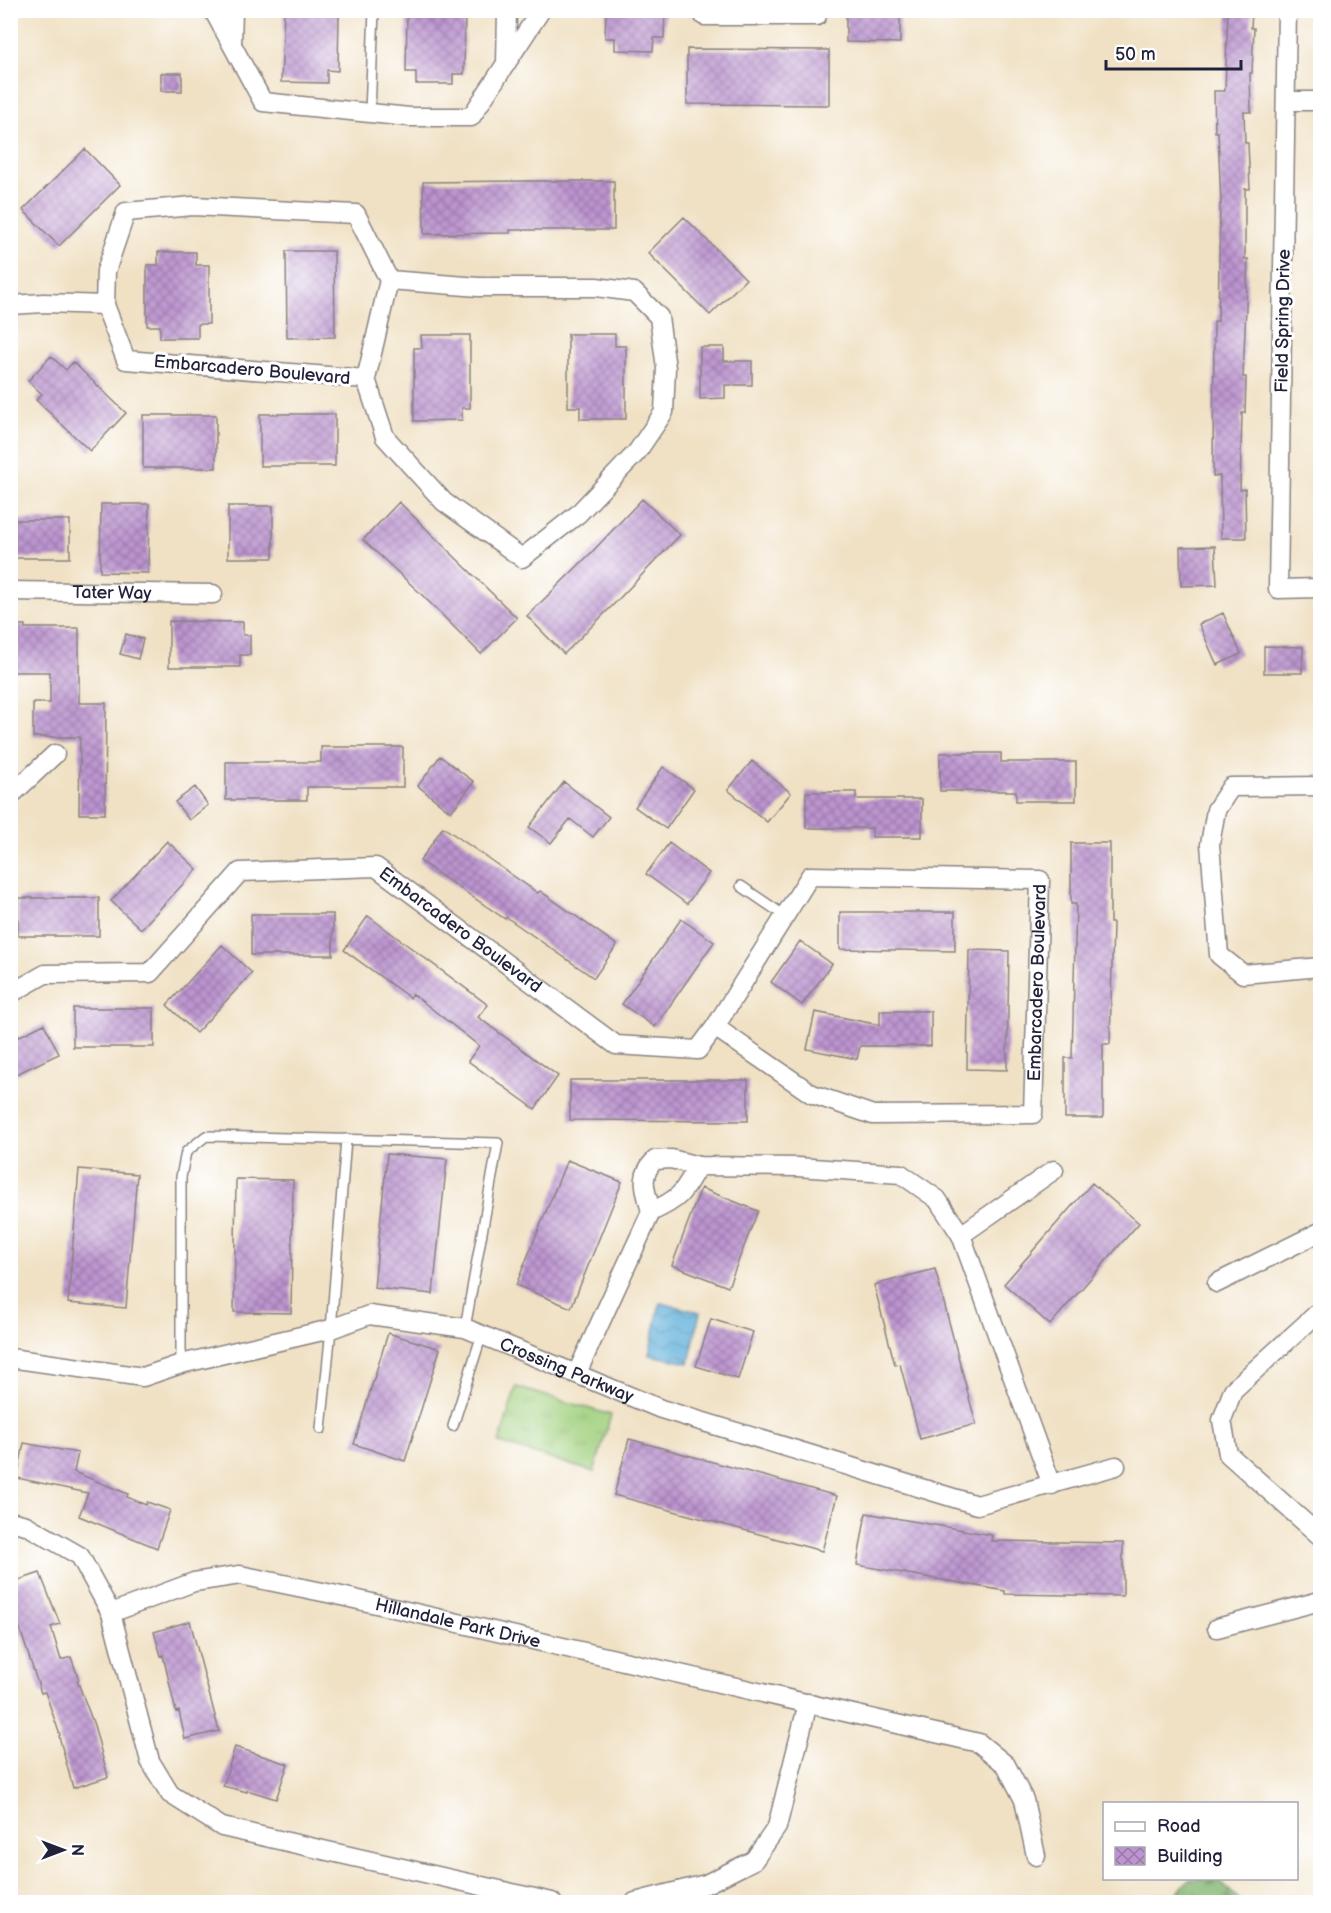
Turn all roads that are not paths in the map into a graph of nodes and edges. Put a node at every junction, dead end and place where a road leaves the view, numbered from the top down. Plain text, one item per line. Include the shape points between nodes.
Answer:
1 (213, 10) edge
2 (233, 10) edge
3 (374, 10) edge
4 (507, 10) edge
5 (542, 10) edge
6 (704, 10) edge
7 (817, 10) edge
8 (1287, 10) edge
9 (232, 45) junction
10 (506, 64) junction
11 (1286, 101) junction
12 (1320, 101) edge
13 (370, 113) junction
14 (389, 280) junction
15 (105, 305) junction
16 (10, 306) edge
17 (366, 379) junction
18 (1320, 588) edge
19 (10, 591) edge
20 (213, 594) dead end
21 (55, 754) dead end
22 (1320, 786) edge
23 (10, 796) edge
24 (741, 886) dead end
25 (785, 916) junction
26 (1320, 967) edge
27 (10, 994) edge
28 (715, 1027) junction
29 (346, 1138) junction
30 (698, 1166) junction
31 (1054, 1170) dead end
32 (651, 1212) junction
33 (1320, 1232) edge
34 (961, 1234) junction
35 (1217, 1283) dead end
36 (1320, 1311) edge
37 (331, 1329) junction
38 (474, 1331) junction
39 (10, 1358) edge
40 (182, 1364) junction
41 (577, 1373) junction
42 (453, 1426) dead end
43 (321, 1429) dead end
44 (1116, 1466) dead end
45 (1052, 1485) junction
46 (10, 1521) edge
47 (1320, 1536) edge
48 (1320, 1601) edge
49 (111, 1613) junction
50 (1217, 1628) dead end
51 (808, 1703) junction
52 (1036, 1856) dead end
53 (552, 1902) edge
54 (635, 1902) edge

1 - 9 street
2 - 9 street
3 - 13 lane
4 - 10 street
5 - 10 street
6 - 7 street via 704,16 817,16
8 - 11 street, Field Spring Drive
9 - 13 street via 263,102
10 - 13 street via 471,117
11 - 12 street
11 - 18 street, Field Spring Drive via 1278,589
14 - 15 street, Embarcadero Boulevard via 356,214 193,206 126,212 106,271
14 - 17 street, Embarcadero Boulevard
14 - 17 street via 479,287 596,287 634,292 659,317 666,368 664,412 637,452 578,514 522,558 444,502 385,437
15 - 16 street
15 - 17 street, Embarcadero Boulevard via 126,360
19 - 20 street, Tater Way
21 - 23 street
22 - 26 street via 1231,787 1216,810 1210,844 1219,955 1243,974
24 - 25 lane
25 - 28 street, Embarcadero Boulevard
25 - 28 street, Embarcadero Boulevard via 810,876 1040,880 1033,1114 873,1114 812,1094
27 - 28 street, Embarcadero Boulevard via 45,974 150,972 240,872 376,867 616,1045 698,1050
29 - 37 lane
29 - 38 lane via 498,1143
29 - 40 lane via 206,1136 186,1152 181,1177
30 - 32 street via 675,1201
30 - 32 street via 671,1159 655,1160 643,1181
30 - 34 street via 901,1174 937,1199
31 - 34 street
32 - 41 street
33 - 35 street
34 - 45 street
36 - 47 street via 1233,1390 1222,1420 1228,1454
37 - 38 street, Crossing Parkway via 369,1315
37 - 40 street, Crossing Parkway
37 - 43 lane
38 - 41 street, Crossing Parkway
38 - 42 lane
39 - 40 street, Crossing Parkway via 143,1377
41 - 45 street, Crossing Parkway via 661,1409 977,1505
44 - 45 street, Crossing Parkway
46 - 49 street via 26,1525 80,1556
48 - 50 street
49 - 51 street, Hillandale Park Drive via 194,1582 240,1575
49 - 53 street via 150,1761 170,1794 222,1827
51 - 52 street, Hillandale Park Drive via 979,1743 1006,1765 1024,1800
51 - 54 street via 777,1827 754,1860 706,1884

